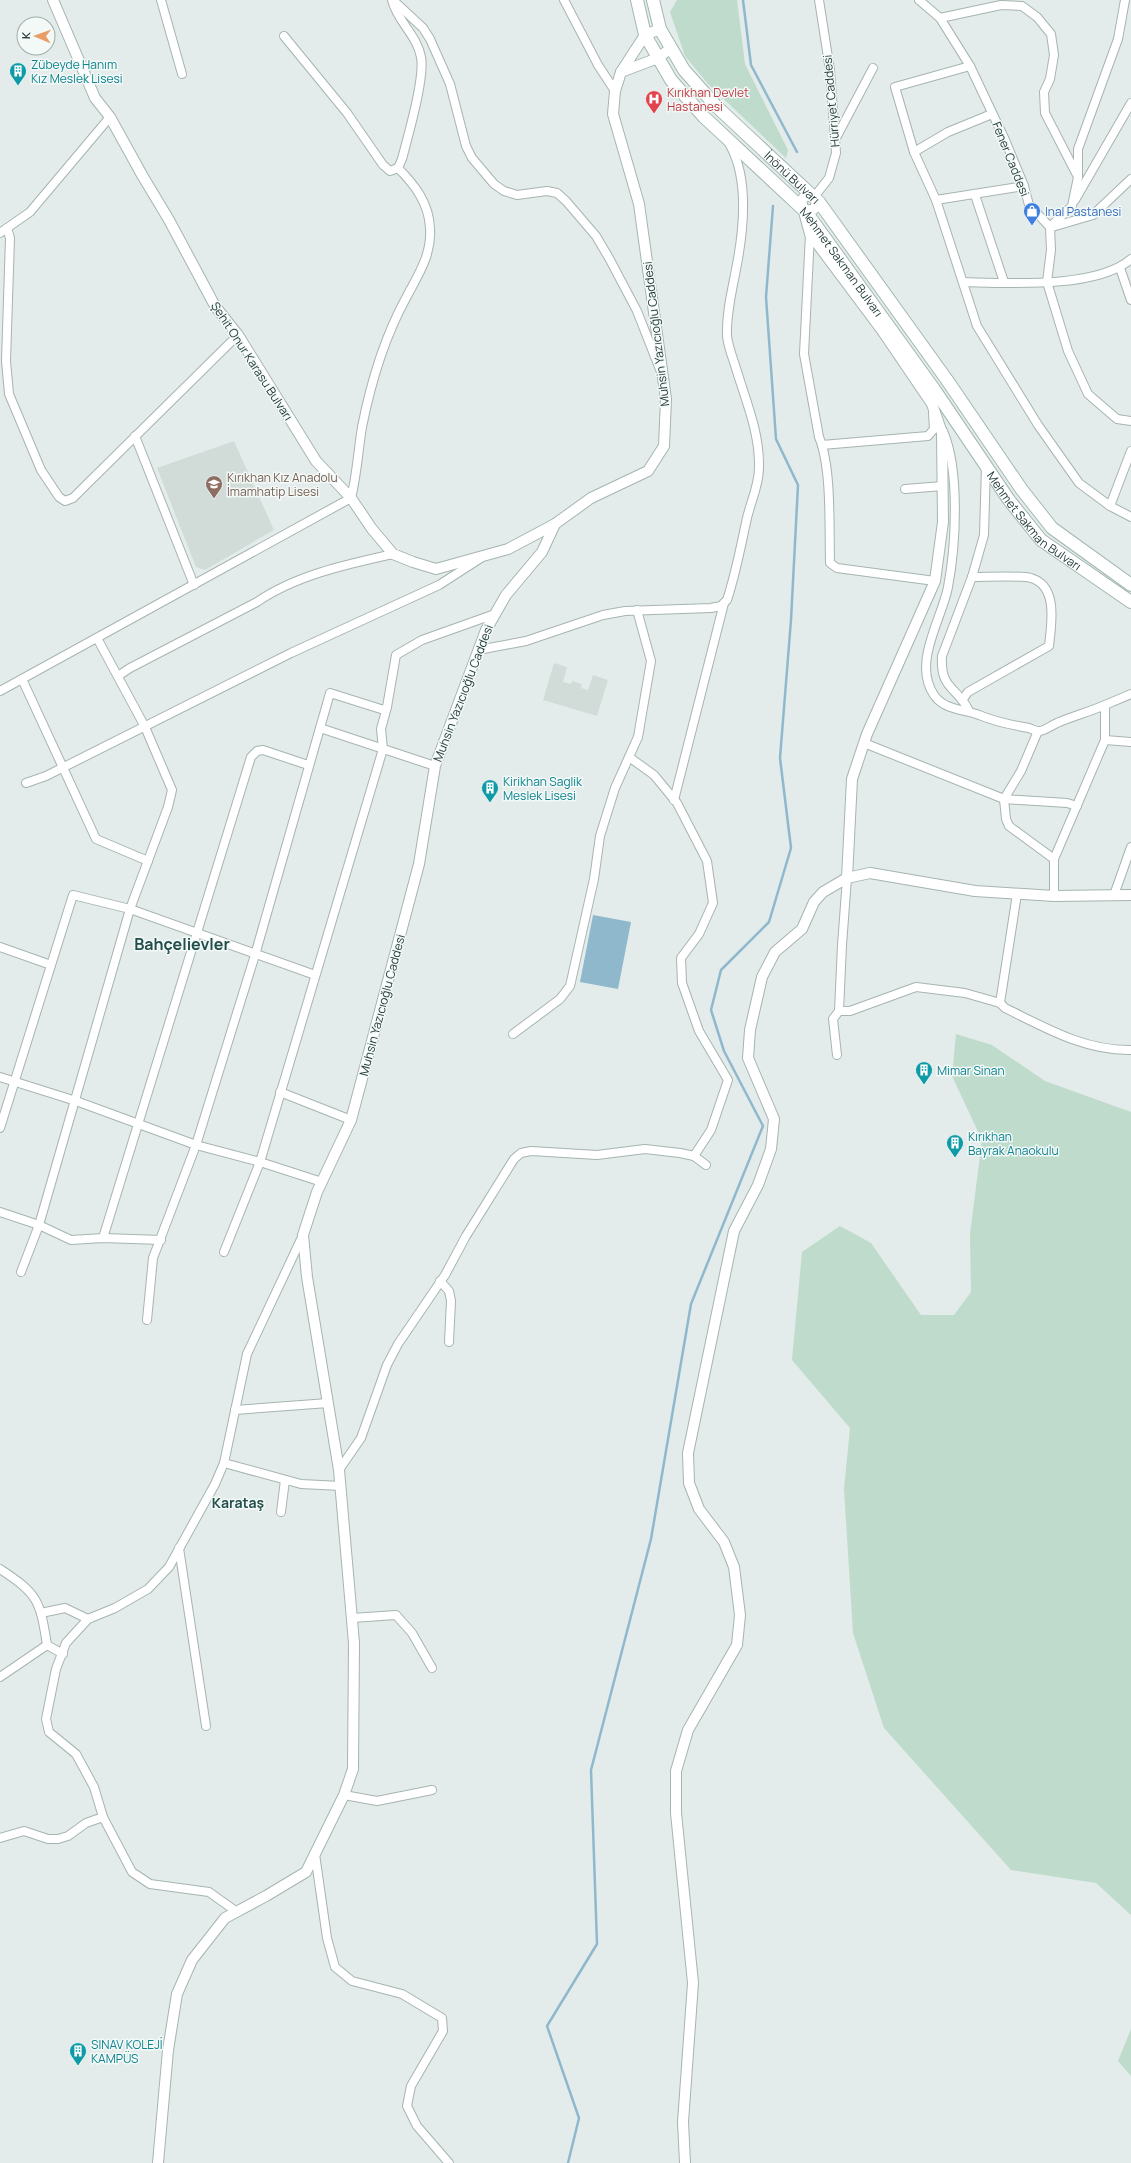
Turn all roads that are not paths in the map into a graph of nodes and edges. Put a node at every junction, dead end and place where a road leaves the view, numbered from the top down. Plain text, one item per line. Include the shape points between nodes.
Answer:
1 (53, 0) edge
2 (160, 0) edge
3 (392, 0) edge
4 (564, 0) edge
5 (637, 0) edge
6 (653, 0) edge
7 (819, 0) edge
8 (919, 0) edge
9 (1125, 0) edge
10 (940, 18) junction
11 (660, 29) junction
12 (645, 35) junction
13 (284, 36) dead end
14 (671, 48) junction
15 (658, 58) junction
16 (970, 66) junction
17 (873, 68) dead end
18 (621, 72) junction
19 (182, 74) dead end
20 (615, 91) junction
21 (1131, 103) edge
22 (992, 114) junction
23 (110, 117) junction
24 (726, 137) junction
25 (836, 139) junction
26 (914, 152) junction
27 (398, 168) junction
28 (1078, 177) junction
29 (1131, 179) edge
30 (1024, 186) junction
31 (975, 195) junction
32 (814, 196) junction
33 (936, 200) junction
34 (1072, 206) junction
35 (804, 209) junction
36 (7, 228) junction
37 (1050, 228) junction
38 (0, 233) edge
39 (810, 234) junction
40 (1131, 259) edge
41 (1120, 268) junction
42 (963, 282) junction
43 (1004, 282) junction
44 (1047, 282) junction
45 (1131, 300) edge
46 (238, 335) junction
47 (663, 376) junction
48 (932, 404) junction
49 (1131, 421) edge
50 (135, 436) junction
51 (822, 446) junction
52 (1131, 451) edge
53 (986, 466) junction
54 (943, 486) junction
55 (905, 489) dead end
56 (351, 498) junction
57 (1110, 506) junction
58 (1131, 517) edge
59 (555, 524) junction
60 (393, 554) junction
61 (489, 554) junction
62 (972, 577) junction
63 (935, 582) junction
64 (194, 585) junction
65 (1131, 585) edge
66 (1131, 602) edge
67 (724, 603) junction
68 (637, 610) junction
69 (495, 614) junction
70 (98, 638) junction
71 (478, 650) junction
72 (118, 676) junction
73 (22, 679) junction
74 (0, 691) edge
75 (1131, 694) edge
76 (963, 699) junction
77 (1105, 705) junction
78 (387, 708) junction
79 (969, 711) junction
80 (145, 727) junction
81 (320, 728) junction
82 (1038, 732) junction
83 (1105, 740) junction
84 (1131, 742) edge
85 (864, 743) junction
86 (383, 749) junction
87 (630, 757) junction
88 (308, 765) junction
89 (435, 766) junction
90 (63, 768) junction
91 (26, 783) dead end
92 (1004, 799) junction
93 (674, 800) junction
94 (1077, 806) junction
95 (1131, 847) edge
96 (1054, 859) junction
97 (148, 861) junction
98 (847, 878) junction
99 (1017, 894) junction
100 (1114, 895) junction
101 (1131, 895) edge
102 (1054, 896) junction
103 (130, 909) junction
104 (196, 934) junction
105 (0, 947) edge
106 (255, 955) junction
107 (51, 965) junction
108 (315, 975) junction
109 (1000, 1003) junction
110 (839, 1011) junction
111 (513, 1034) dead end
112 (1131, 1050) edge
113 (837, 1055) dead end
114 (0, 1077) edge
115 (15, 1082) junction
116 (280, 1092) junction
117 (76, 1101) junction
118 (351, 1120) junction
119 (139, 1124) junction
120 (0, 1128) edge
121 (196, 1145) junction
122 (694, 1156) junction
123 (260, 1162) junction
124 (706, 1165) dead end
125 (322, 1182) junction
126 (0, 1212) edge
127 (39, 1225) junction
128 (303, 1235) junction
129 (103, 1238) junction
130 (161, 1240) junction
131 (224, 1252) dead end
132 (21, 1272) dead end
133 (440, 1281) junction
134 (147, 1320) dead end
135 (449, 1342) dead end
136 (328, 1403) junction
137 (235, 1410) junction
138 (224, 1463) junction
139 (340, 1470) junction
140 (285, 1480) junction
141 (341, 1486) junction
142 (280, 1512) dead end
143 (179, 1548) junction
144 (0, 1569) edge
145 (41, 1613) junction
146 (352, 1618) junction
147 (88, 1619) junction
148 (47, 1645) junction
149 (63, 1654) junction
150 (432, 1668) dead end
151 (0, 1677) edge
152 (206, 1726) dead end
153 (432, 1790) dead end
154 (344, 1795) junction
155 (103, 1817) junction
156 (0, 1838) edge
157 (315, 1854) junction
158 (237, 1912) junction
159 (158, 2163) edge
160 (449, 2163) edge
161 (685, 2163) edge

1 - 23 street, Şehit Onur Karasu Bulvarı via 95,98
2 - 19 street
3 - 27 street via 421,56 420,82 406,146
3 - 47 street via 423,28 430,39 450,84 466,146 472,158 494,184 504,191 517,195 547,191 557,193 596,236 637,311
4 - 20 street via 598,65
5 - 12 main road, İnönü Bulvarı
6 - 11 main road, İnönü Bulvarı
7 - 25 street, Hürriyet Caddesi via 830,70
8 - 10 street, Fener Caddesi
9 - 28 street via 1118,39 1078,149
10 - 16 street, Fener Caddesi
10 - 28 street via 1001,5 1022,6 1037,17 1051,34 1054,55 1050,79 1044,92 1045,113
11 - 12 street
11 - 14 main road, İnönü Bulvarı
12 - 15 main road, İnönü Bulvarı
12 - 18 street, Muhsin Yazıcıoğlu Caddesi
13 - 27 street via 347,113 383,165 390,171
14 - 15 street
14 - 32 main road, İnönü Bulvarı via 684,70 716,106
15 - 18 street
15 - 24 main road, İnönü Bulvarı via 671,80
16 - 22 street, Fener Caddesi
16 - 26 street via 895,87
17 - 25 street
18 - 20 street, Muhsin Yazıcıoğlu Caddesi
20 - 47 street, Muhsin Yazıcıoğlu Caddesi via 614,114 639,204
21 - 34 street
22 - 26 street via 948,132
22 - 30 street, Fener Caddesi
23 - 36 street via 46,196 30,212
23 - 46 street, Şehit Onur Karasu Bulvarı via 215,306
24 - 35 main road, İnönü Bulvarı
24 - 67 street via 736,155 743,200 742,232 727,337 755,428 759,448 759,470 732,587
25 - 32 street, Hürriyet Caddesi via 836,153 829,178
26 - 33 street
27 - 56 street via 412,182 425,206 430,228 428,254 383,348 364,420 357,476
28 - 34 street
29 - 37 street via 1093,215
30 - 31 street
30 - 37 street, Fener Caddesi via 1029,205
31 - 33 street
31 - 43 street
32 - 35 street, Mehmet Sakman Bulvarı via 817,203 815,208 808,211
32 - 65 main road, Mehmet Sakman Bulvarı via 947,380 1022,490 1052,528
33 - 42 street
34 - 37 street
35 - 39 street
35 - 53 main road, Mehmet Sakman Bulvarı via 934,389
36 - 38 street
36 - 50 street via 10,238 7,384 41,470 65,501 86,486
37 - 44 street via 1051,250
39 - 48 street via 881,329
39 - 51 street via 804,354
40 - 41 street
41 - 44 street via 1076,280
41 - 45 street
42 - 43 street
42 - 57 street via 977,326 1038,425 1079,483
43 - 44 street
44 - 49 street via 1068,351 1088,394 1116,419
46 - 50 street
46 - 56 street, Şehit Onur Karasu Bulvarı via 316,461
47 - 59 street, Muhsin Yazıcıoğlu Caddesi via 666,399 664,446 648,471 591,498
48 - 51 street via 934,428 928,436
48 - 54 street via 942,434
48 - 79 street via 949,445 954,500 948,589 932,633 926,675 934,695 948,707
50 - 64 street
51 - 63 street via 828,487 830,563 837,568
52 - 57 street
53 - 62 street via 984,535
53 - 66 main road, Mehmet Sakman Bulvarı via 1041,540
54 - 55 street
54 - 63 street via 943,522
56 - 60 street, Şehit Onur Karasu Bulvarı
56 - 64 street
57 - 58 street
59 - 61 street, Şehit Onur Karasu Bulvarı via 508,549
59 - 69 street, Muhsin Yazıcıoğlu Caddesi via 542,552 506,595
60 - 61 street, Şehit Onur Karasu Bulvarı via 436,568
60 - 72 street via 342,566 273,591 258,602
61 - 80 street via 439,585 292,653
62 - 76 street via 942,656 941,668 945,683 956,696
62 - 76 street via 1032,578 1046,588 1050,596 1052,620 1049,646 968,692
63 - 85 street
64 - 70 street
67 - 68 street via 711,608
67 - 93 street
68 - 71 street via 603,615 526,641
68 - 87 street via 651,661 638,737
69 - 71 street, Muhsin Yazıcıoğlu Caddesi
69 - 78 street via 422,640 396,655
70 - 72 street
70 - 73 street
71 - 89 street, Muhsin Yazıcıoğlu Caddesi
72 - 80 street
73 - 74 street
73 - 90 street
75 - 77 street
76 - 79 street
77 - 82 street via 1069,717
77 - 83 street
78 - 81 street via 384,710 330,693
78 - 86 street via 381,729
79 - 82 street via 1002,724
80 - 90 street
80 - 97 street via 172,790
81 - 86 street
81 - 88 street
82 - 92 street via 1021,771
83 - 84 street
83 - 94 street
85 - 92 street
85 - 98 street via 852,779
86 - 89 street
86 - 108 street
87 - 93 street via 654,775
87 - 111 street via 616,788 600,836 594,879 570,986 560,999
88 - 104 street via 263,750 257,751 251,757
88 - 106 street
89 - 118 street, Muhsin Yazıcıoğlu Caddesi via 419,864
90 - 91 street
90 - 97 street via 96,840
92 - 94 street via 1068,803
92 - 96 street via 1006,819 1010,826
93 - 122 street via 707,861 713,903 699,934 681,958 682,983 699,1030 728,1080 711,1130
94 - 96 street
95 - 100 street
96 - 102 street
97 - 103 street
98 - 99 street via 870,873 975,891
98 - 110 street
98 - 161 street via 823,892 814,902 802,929 775,952 762,977 750,1030 748,1058 774,1119 771,1149 758,1185 734,1231 688,1453 689,1483 699,1509 724,1542 734,1567 740,1614 738,1645 688,1730 676,1771 676,1813 693,1983 684,2122
99 - 102 street
99 - 109 street
100 - 101 street
100 - 102 street
103 - 104 street
103 - 107 street via 73,895
103 - 117 street
104 - 106 street
104 - 119 street
105 - 107 street
106 - 108 street
106 - 121 street
107 - 115 street
108 - 116 street
109 - 110 street via 965,993 916,987 850,1011
109 - 112 street via 1005,1008 1077,1042 1110,1051
110 - 113 street via 833,1019
114 - 115 street
115 - 117 street
115 - 120 street
116 - 118 street
116 - 123 street
117 - 119 street
117 - 127 street
118 - 125 street, Muhsin Yazıcıoğlu Caddesi
119 - 121 street
119 - 129 street
121 - 123 street
121 - 130 street
122 - 124 street
122 - 133 street via 645,1149 597,1155 521,1153 514,1159
123 - 125 street
123 - 131 street
125 - 128 street, Muhsin Yazıcıoğlu Caddesi
126 - 127 street
127 - 129 street via 71,1240
127 - 132 street
128 - 136 street via 307,1277
128 - 137 street via 247,1354
129 - 130 street
130 - 134 street via 153,1258
133 - 135 street via 449,1291 451,1301
133 - 139 street via 387,1365 361,1438
136 - 137 street
136 - 139 street
137 - 138 street
138 - 140 street
138 - 143 street
139 - 141 street
140 - 141 street via 301,1484
140 - 142 street
141 - 146 street
143 - 147 street via 169,1567 148,1589 115,1608
143 - 152 street
144 - 145 street via 24,1584 40,1606
145 - 147 street via 65,1608
145 - 148 street
146 - 150 street via 396,1616 412,1633
146 - 154 street via 353,1769
147 - 149 street via 66,1643
148 - 149 street
148 - 151 street
149 - 155 street via 48,1699 46,1719 50,1732 76,1754 94,1787
153 - 154 street via 377,1801
154 - 157 street
155 - 156 street via 86,1823 68,1836 58,1839 48,1839 24,1830
155 - 158 street via 132,1872 150,1884 209,1892
157 - 158 street via 306,1872
157 - 160 street via 327,1938 335,1966 352,1981 402,1994 442,2018 443,2031 411,2086 407,2106 417,2126
158 - 159 street via 225,1918 192,1960 177,1994 168,2050

